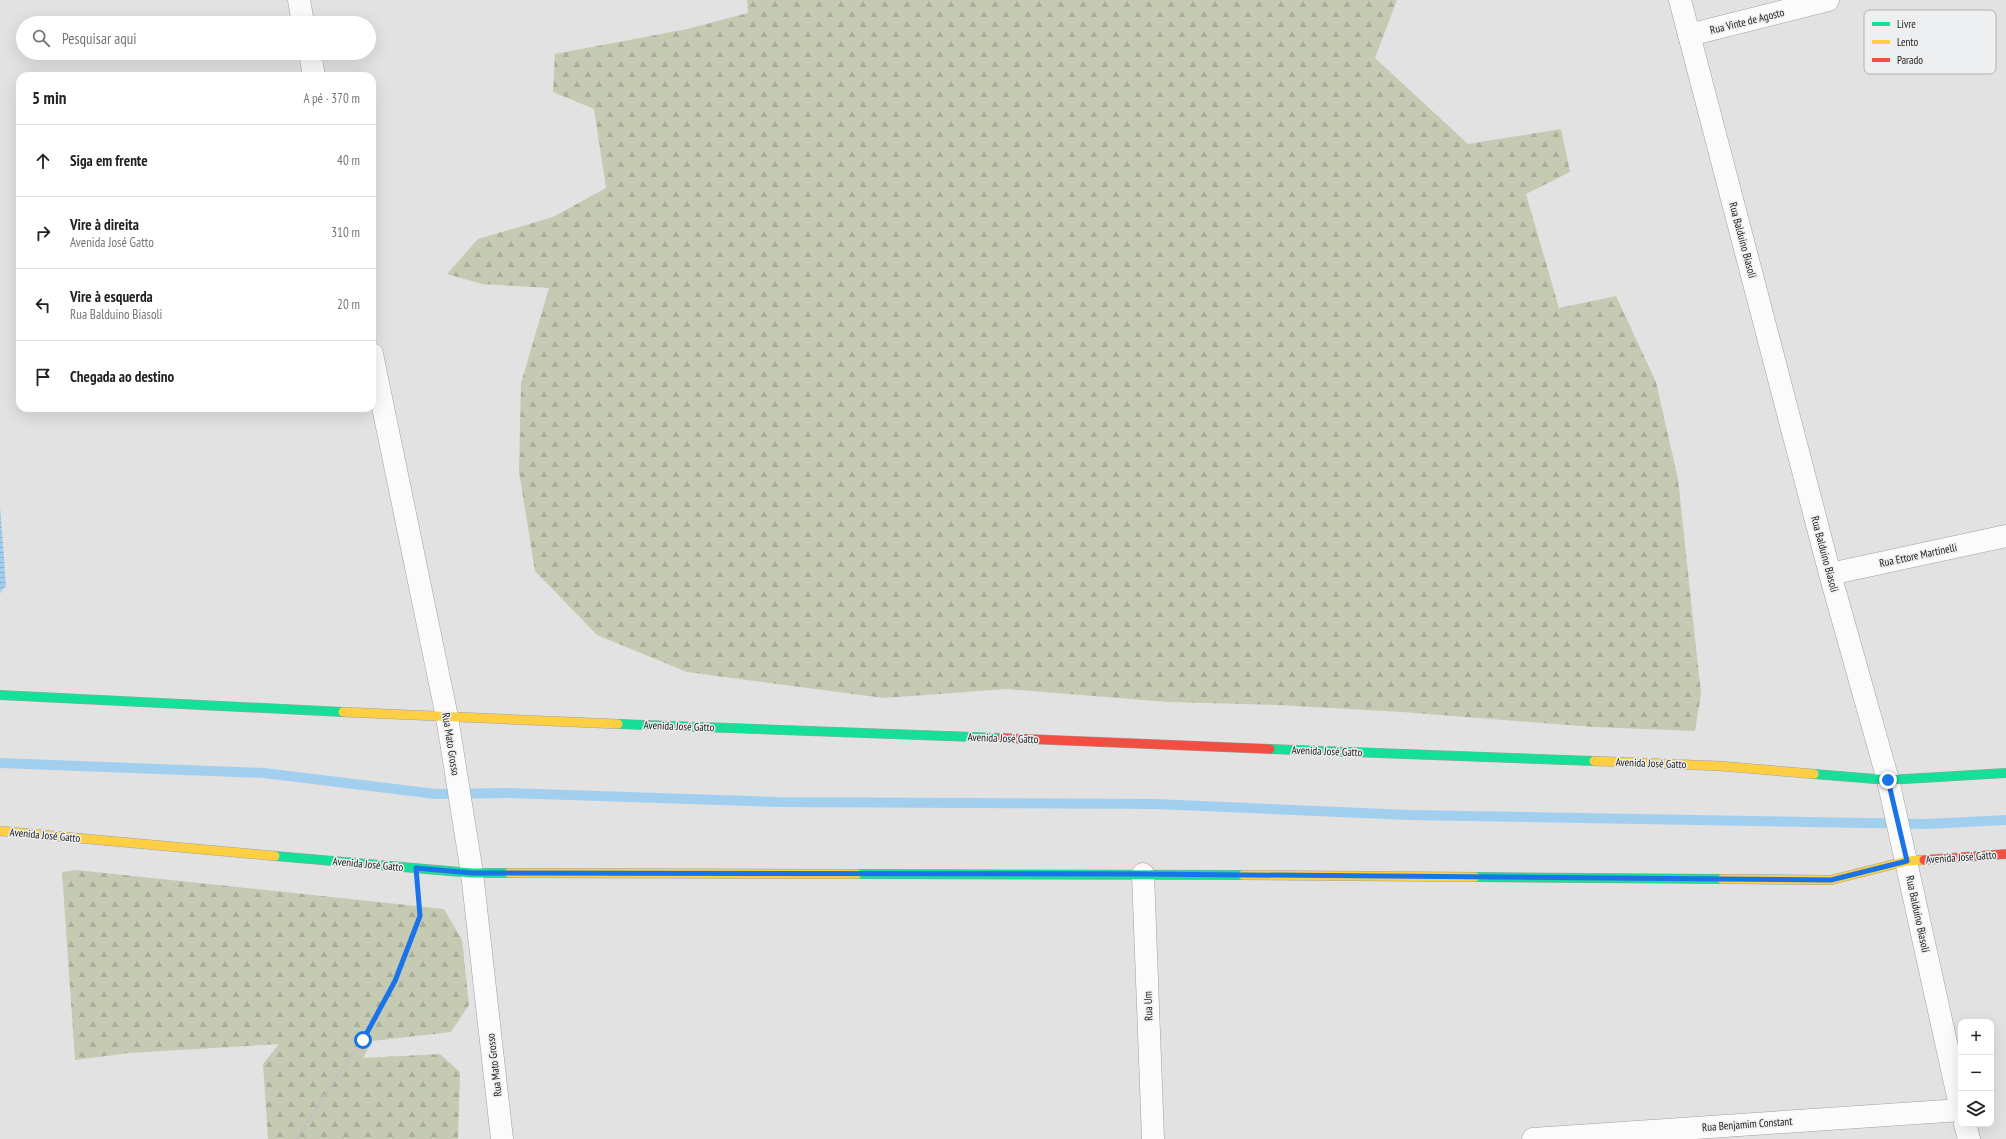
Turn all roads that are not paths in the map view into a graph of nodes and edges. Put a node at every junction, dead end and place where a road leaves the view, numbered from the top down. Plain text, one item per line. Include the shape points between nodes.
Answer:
1 (299, 0) edge
2 (1680, 0) edge
3 (1828, 0) edge
4 (302, 16) edge
5 (1689, 35) junction
6 (311, 60) edge
7 (313, 72) edge
8 (376, 373) edge
9 (2006, 536) edge
10 (1830, 574) junction
11 (0, 695) edge
12 (447, 717) junction
13 (2006, 773) edge
14 (1888, 780) junction
15 (0, 831) edge
16 (2006, 854) edge
17 (1907, 861) junction
18 (472, 873) junction
19 (1142, 874) junction
20 (1958, 1096) edge
21 (1958, 1110) edge
22 (1966, 1127) edge
23 (502, 1139) edge
24 (1153, 1139) edge
25 (1533, 1139) edge
26 (1969, 1139) edge

1 - 4 street
2 - 5 street, Rua Balduino Biasoli
3 - 5 street, Rua Vinte de Agosto
5 - 10 street, Rua Balduino Biasoli
6 - 7 street
8 - 12 street, Rua Mato Grosso
9 - 10 street, Rua Ettore Martinelli
10 - 14 street, Rua Balduino Biasoli
11 - 12 main road, Avenida José Gatto
12 - 14 main road, Avenida José Gatto via 1720,766
12 - 18 street, Rua Mato Grosso
13 - 14 main road, Avenida José Gatto
14 - 17 street, Rua Balduino Biasoli
15 - 18 main road, Avenida José Gatto
16 - 17 main road, Avenida José Gatto
17 - 19 main road, Avenida José Gatto via 1831,880
17 - 20 street, Rua Balduino Biasoli
18 - 19 main road, Avenida José Gatto
18 - 23 street, Rua Mato Grosso
19 - 24 street, Rua Um
21 - 25 street, Rua Benjamim Constant
22 - 26 street

